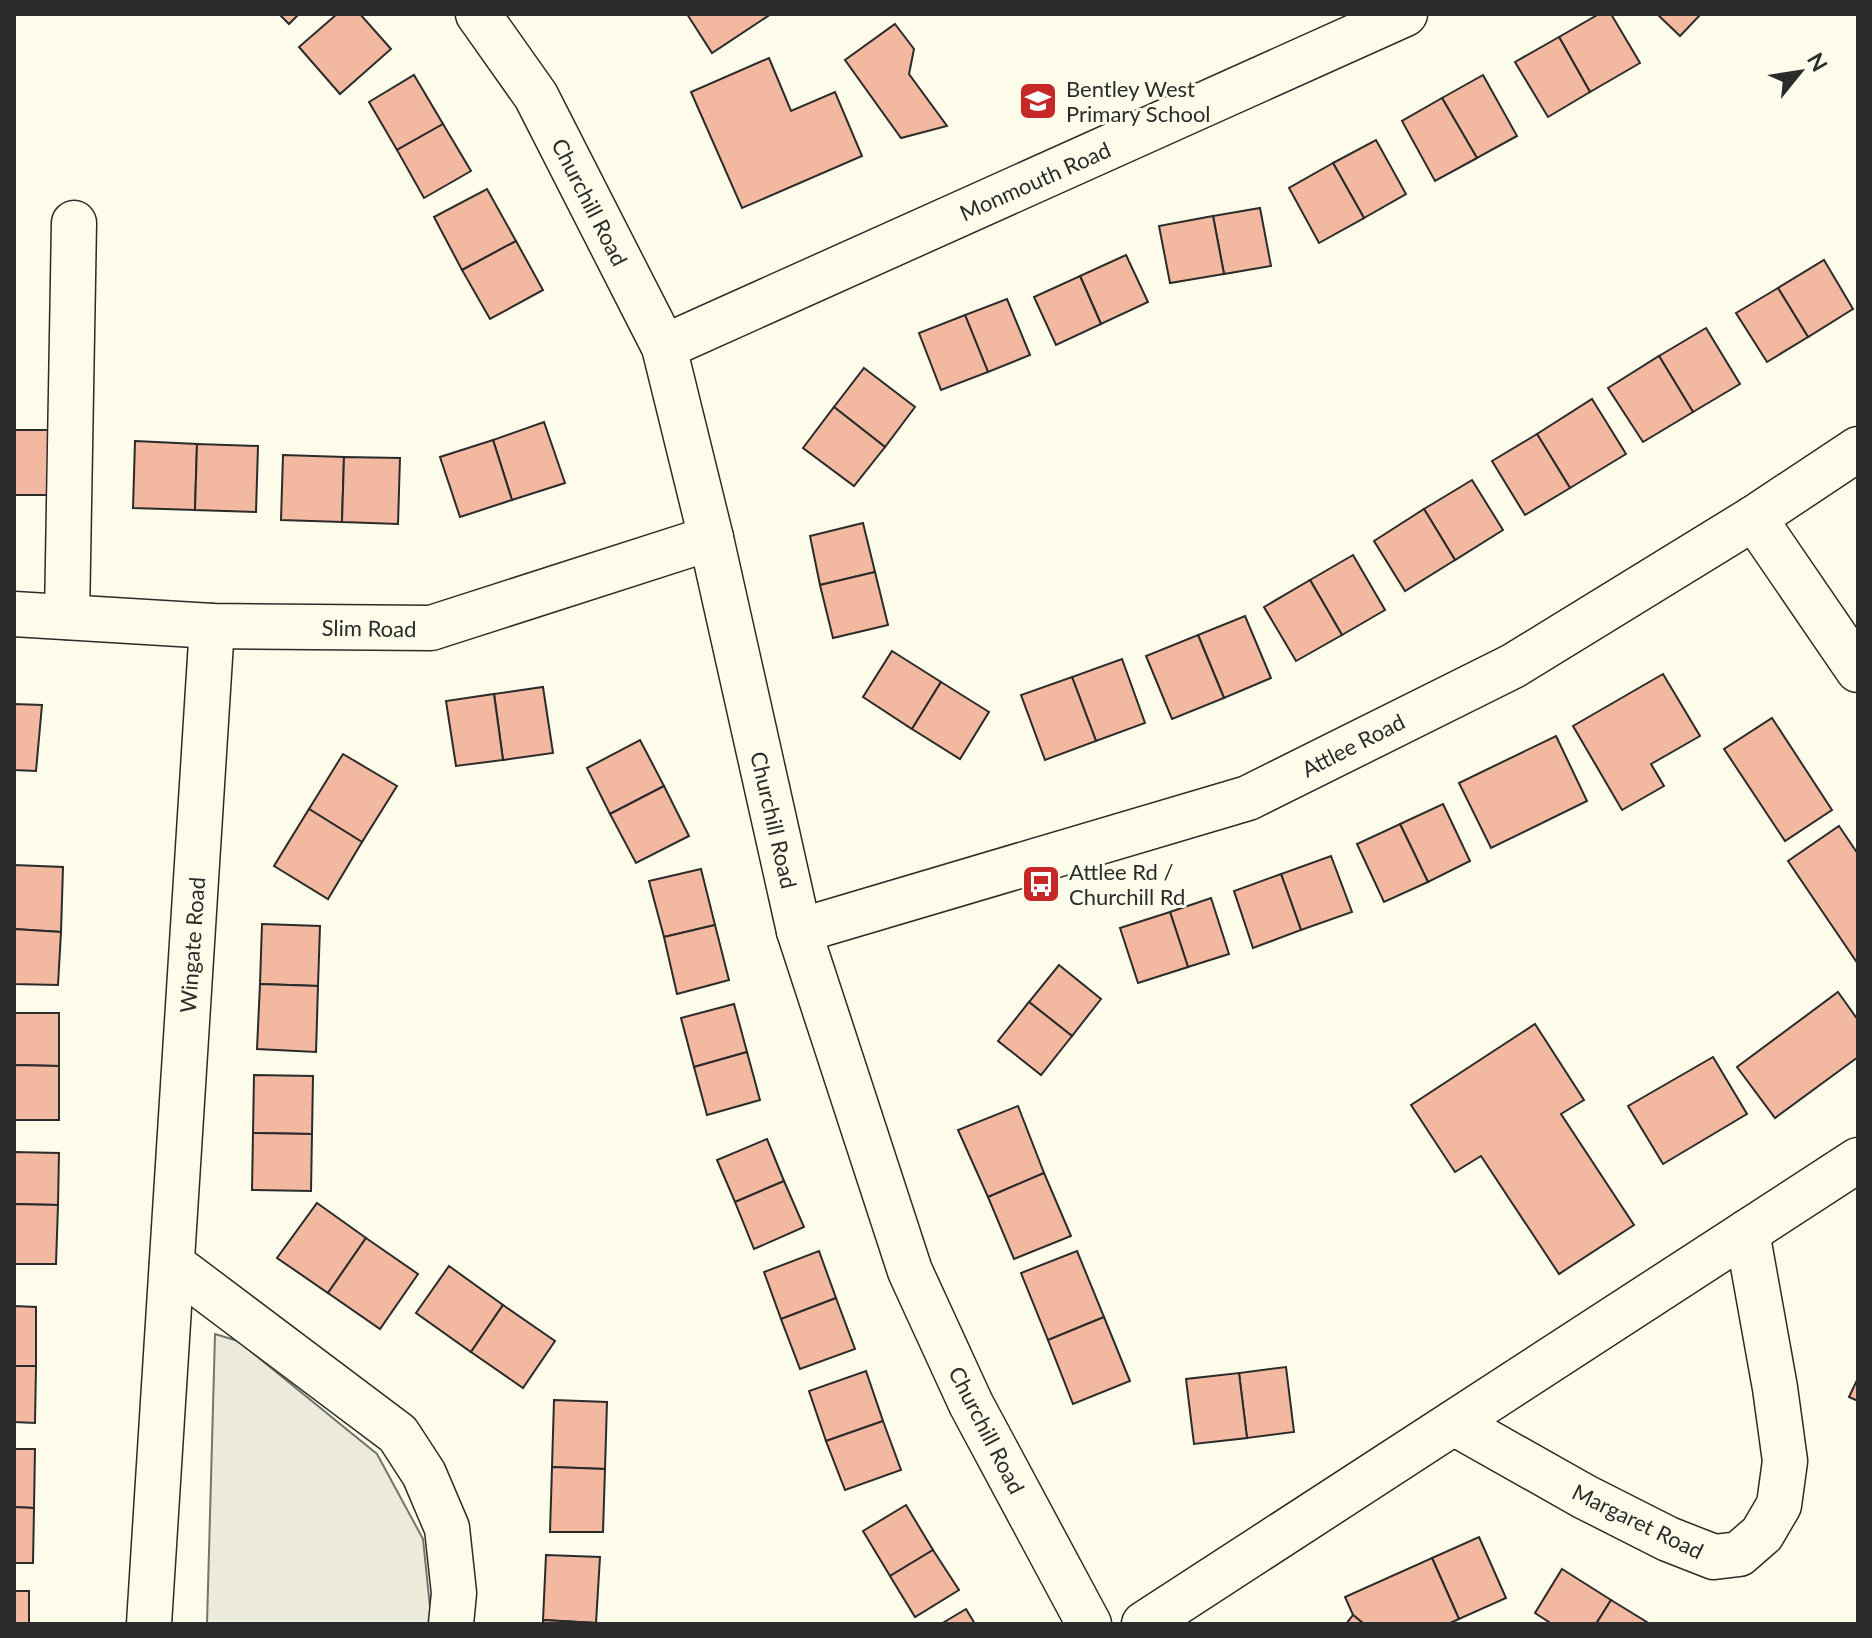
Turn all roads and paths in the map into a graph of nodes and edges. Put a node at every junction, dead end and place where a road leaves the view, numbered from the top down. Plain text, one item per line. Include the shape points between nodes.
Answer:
1 (478, 14) edge
2 (1405, 14) edge
3 (74, 223) dead end
4 (664, 347) junction
5 (1858, 449) edge
6 (1754, 518) junction
7 (711, 538) junction
8 (14, 614) edge
9 (67, 617) junction
10 (212, 626) junction
11 (1858, 670) edge
12 (799, 931) junction
13 (1858, 1160) edge
14 (1747, 1232) junction
15 (172, 1264) junction
16 (1454, 1423) junction
17 (149, 1624) edge
18 (451, 1624) edge
19 (1089, 1624) edge
20 (1144, 1624) edge

1 - 4 street, Churchill Road via 536,96
2 - 4 street, Monmouth Road
3 - 9 street
4 - 7 street, Churchill Road
5 - 6 street, Attlee Road
6 - 11 street
6 - 12 street, Attlee Road via 1513,666 1248,798
7 - 10 street, Slim Road via 431,628
7 - 12 street, Churchill Road
8 - 9 street, Slim Road
9 - 10 street, Slim Road
10 - 15 street, Wingate Road
12 - 19 street, Churchill Road via 910,1271 971,1404
13 - 14 street
14 - 16 street
14 - 16 street, Margaret Road via 1785,1461 1779,1505 1762,1534 1739,1554 1714,1557 1668,1539
15 - 17 street, Wingate Road
15 - 18 street via 398,1434 424,1474 447,1528 454,1593
16 - 20 street

